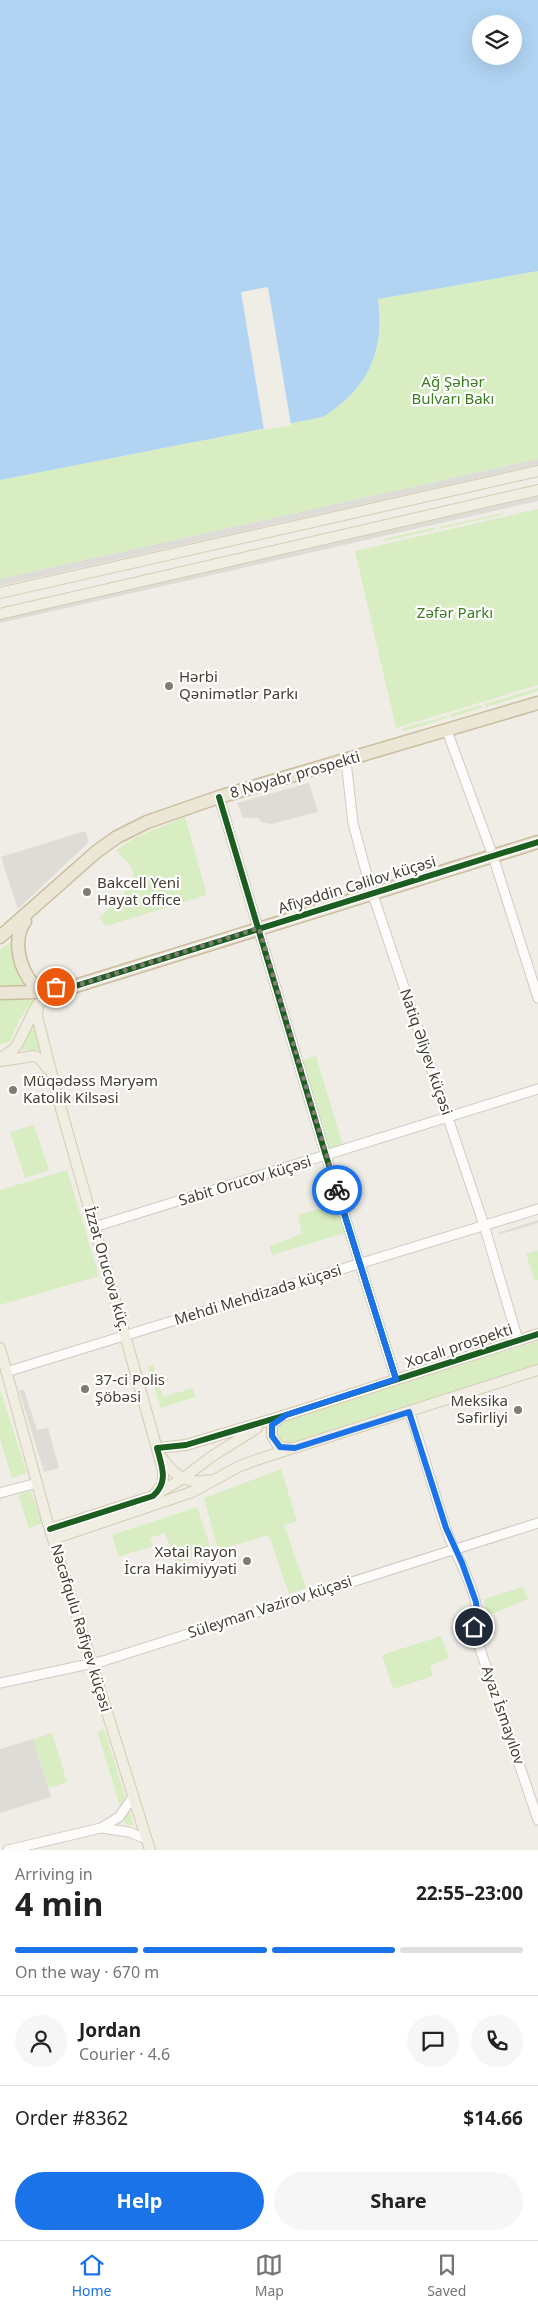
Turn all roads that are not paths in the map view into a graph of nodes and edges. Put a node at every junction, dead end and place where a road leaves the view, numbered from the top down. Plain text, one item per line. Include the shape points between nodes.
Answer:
1 (538, 471) edge
2 (538, 490) edge
3 (0, 593) edge
4 (0, 614) edge
5 (538, 703) edge
6 (448, 731) junction
7 (346, 761) junction
8 (219, 797) junction
9 (538, 842) edge
10 (493, 856) junction
11 (374, 893) junction
12 (34, 909) junction
13 (259, 928) junction
14 (0, 937) edge
15 (534, 967) edge
16 (69, 988) junction
17 (0, 993) edge
18 (538, 998) edge
19 (38, 1004) junction
20 (0, 1060) edge
21 (51, 1073) junction
22 (538, 1089) edge
23 (448, 1117) junction
24 (326, 1156) junction
25 (538, 1209) edge
26 (484, 1226) junction
27 (94, 1227) junction
28 (361, 1263) junction
29 (538, 1334) edge
30 (126, 1335) junction
31 (518, 1340) junction
32 (0, 1348) edge
33 (538, 1370) edge
34 (6, 1372) junction
35 (396, 1379) junction
36 (409, 1412) junction
37 (286, 1415) junction
38 (157, 1448) junction
39 (295, 1448) junction
40 (217, 1478) junction
41 (182, 1479) junction
42 (36, 1483) junction
43 (192, 1492) junction
44 (0, 1493) edge
45 (153, 1496) junction
46 (538, 1523) edge
47 (50, 1528) junction
48 (53, 1539) junction
49 (455, 1549) junction
50 (92, 1664) junction
51 (0, 1683) edge
52 (133, 1797) junction
53 (538, 1820) edge
54 (101, 1828) junction
55 (146, 1839) junction
56 (8, 1850) edge
57 (150, 1850) edge

1 - 3 main road
2 - 4 main road
5 - 6 highway, 8 Noyabr prospekti
6 - 7 highway, 8 Noyabr prospekti
6 - 10 street
7 - 8 highway, 8 Noyabr prospekti
7 - 11 street, Natiq Əliyev küçəsi via 353,823
8 - 12 highway, 8 Noyabr prospekti via 147,822 118,837 84,862
8 - 13 street
9 - 10 highway, Afiyəddin Cəlilov küçəsi
10 - 11 highway, Afiyəddin Cəlilov küçəsi
10 - 15 street
11 - 13 highway, Afiyəddin Cəlilov küçəsi
11 - 23 street, Natiq Əliyev küçəsi
12 - 14 highway, 8 Noyabr prospekti
12 - 16 highway via 17,937 26,974 37,986
13 - 16 highway, Afiyəddin Cəlilov küçəsi
13 - 24 street
15 - 18 street
16 - 17 highway
16 - 19 main road
19 - 20 main road via 17,1045
19 - 21 main road, İzzət Orucova küç. via 38,1022
20 - 21 main road via 34,1056
21 - 27 main road, İzzət Orucova küç.
22 - 23 street, Sabit Orucov küçəsi
23 - 24 street, Sabit Orucov küçəsi
23 - 26 street, Natiq Əliyev küçəsi
24 - 27 street, Sabit Orucov küçəsi
24 - 28 street
25 - 26 street, Mehdi Mehdizadə küçəsi
26 - 28 street, Mehdi Mehdizadə küçəsi
26 - 31 street, Natiq Əliyev küçəsi
27 - 30 main road, İzzət Orucova küç.
28 - 30 street, Mehdi Mehdizadə küçəsi
28 - 35 street
29 - 31 main road, Xocalı prospekti
30 - 34 street, Mehdi Mehdizadə küçəsi
30 - 38 main road, İzzət Orucova küç.
31 - 35 main road, Xocalı prospekti
32 - 34 main road, Nəcəfqulu Rəfiyev küçəsi
33 - 36 main road
34 - 42 main road, Nəcəfqulu Rəfiyev küçəsi
35 - 37 main road, Xocalı prospekti
36 - 39 main road
36 - 49 street, Ayaz İsmayılov
37 - 38 main road, Xocalı prospekti via 186,1445
37 - 39 main road via 272,1425 272,1436 280,1447
37 - 41 main road, Xocalı prospekti via 240,1438
38 - 41 main road via 168,1466
38 - 45 main road, İzzət Orucova küç. via 164,1477 160,1490
39 - 40 main road via 238,1467
40 - 41 main road via 198,1482
40 - 43 main road
41 - 43 main road
41 - 45 main road, Xocalı prospekti
42 - 44 street
42 - 47 main road, Nəcəfqulu Rəfiyev küçəsi
43 - 48 main road
45 - 47 main road, Xocalı prospekti
46 - 49 street, Süleyman Vəzirov küçəsi
47 - 48 main road, Nəcəfqulu Rəfiyev küçəsi
48 - 50 main road, Nəcəfqulu Rəfiyev küçəsi
49 - 50 street, Süleyman Vəzirov küçəsi
49 - 53 street, Ayaz İsmayılov via 476,1602 476,1638
50 - 51 street, Süleyman Vəzirov küçəsi
50 - 52 main road, Nəcəfqulu Rəfiyev küçəsi
52 - 54 street via 119,1817
52 - 55 main road, Nəcəfqulu Rəfiyev küçəsi
54 - 55 street via 129,1832
54 - 56 street
55 - 57 main road, Nəcəfqulu Rəfiyev küçəsi

